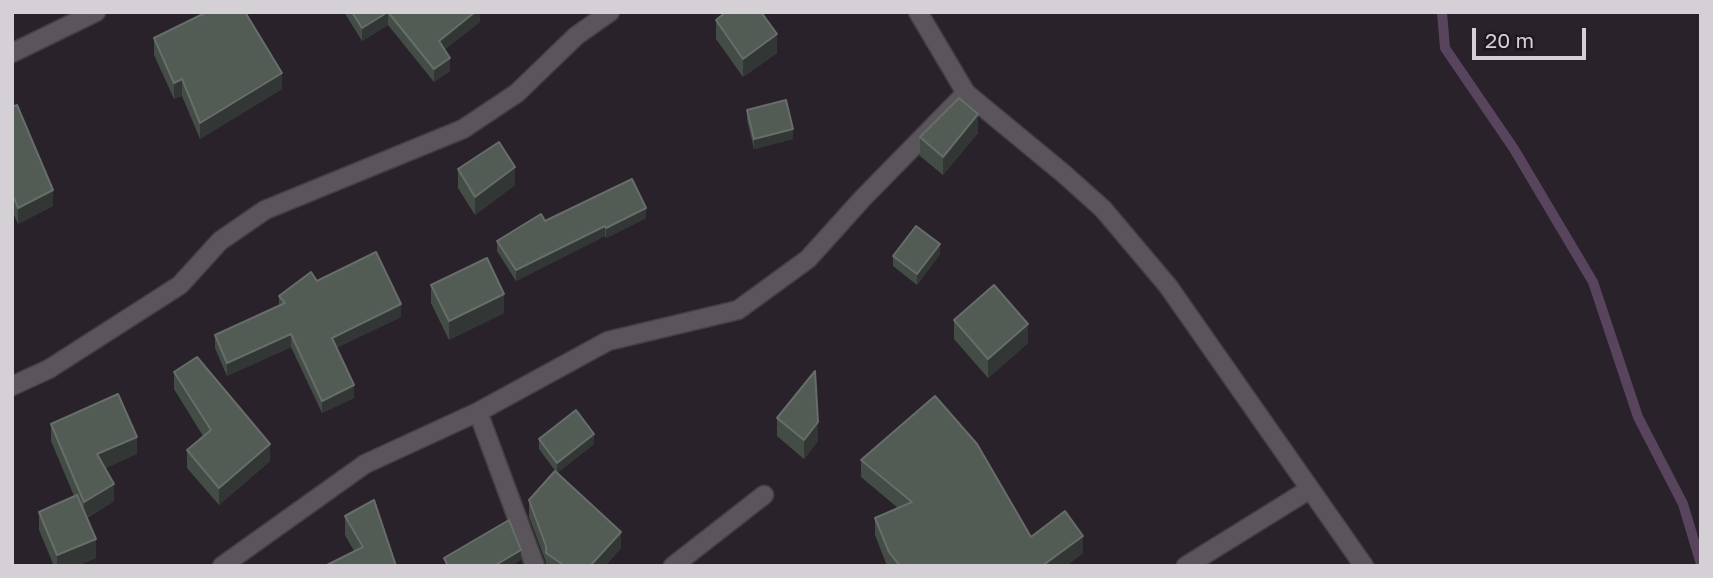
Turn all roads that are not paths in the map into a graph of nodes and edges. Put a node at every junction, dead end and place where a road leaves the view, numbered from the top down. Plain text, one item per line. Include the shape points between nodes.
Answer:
1 (96, 12) edge
2 (610, 12) edge
3 (918, 12) edge
4 (12, 53) edge
5 (966, 93) junction
6 (12, 386) edge
7 (478, 412) junction
8 (1310, 489) junction
9 (764, 495) dead end
10 (222, 566) edge
11 (535, 566) edge
12 (673, 566) edge
13 (1186, 566) edge
14 (1364, 566) edge

1 - 4 street
2 - 6 street via 576,36 517,93 463,129 265,210 220,241 180,285 49,369
3 - 5 street
5 - 7 street via 808,259 738,310 608,341
5 - 8 street via 1103,209 1168,286
7 - 10 street via 365,464
7 - 11 street
8 - 13 street
8 - 14 street
9 - 12 street

